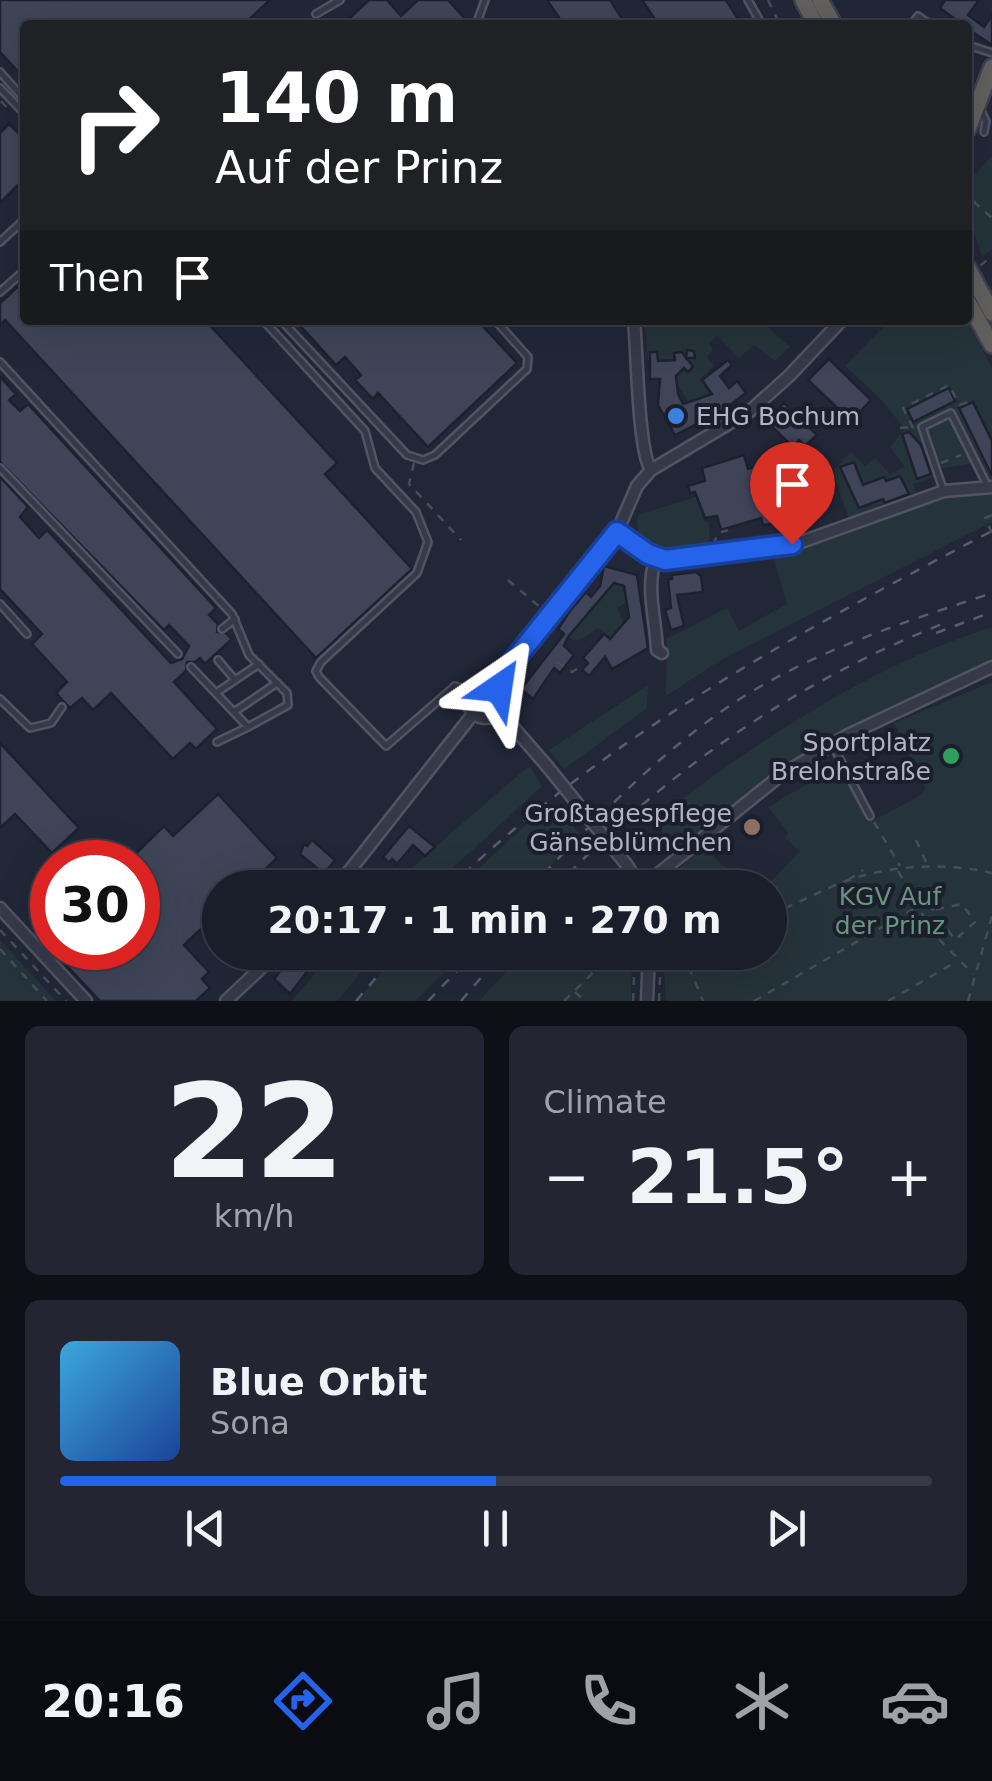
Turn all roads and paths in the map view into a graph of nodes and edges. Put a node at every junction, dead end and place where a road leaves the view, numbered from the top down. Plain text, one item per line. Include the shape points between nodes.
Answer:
1 (340, 0) edge
2 (475, 0) edge
3 (484, 2) edge
4 (316, 14) dead end
5 (992, 66) edge
6 (0, 72) edge
7 (0, 88) edge
8 (20, 94) edge
9 (0, 100) edge
10 (973, 103) edge
11 (20, 109) edge
12 (8, 110) dead end
13 (976, 130) edge
14 (972, 196) edge
15 (992, 218) edge
16 (20, 224) edge
17 (0, 242) edge
18 (20, 274) edge
19 (972, 276) edge
20 (0, 292) edge
21 (972, 309) edge
22 (992, 313) edge
23 (972, 317) edge
24 (268, 325) edge
25 (286, 325) edge
26 (499, 325) edge
27 (634, 325) edge
28 (837, 325) edge
29 (991, 343) edge
30 (0, 362) edge
31 (972, 400) dead end
32 (960, 406) junction
33 (951, 413) junction
34 (922, 426) junction
35 (900, 428) dead end
36 (913, 428) junction
37 (970, 449) junction
38 (414, 460) junction
39 (934, 464) junction
40 (0, 468) edge
41 (652, 470) junction
42 (990, 488) edge
43 (944, 491) junction
44 (992, 515) edge
45 (728, 530) dead end
46 (617, 532) junction
47 (992, 532) edge
48 (461, 540) dead end
49 (713, 556) junction
50 (656, 558) junction
51 (508, 580) dead end
52 (0, 604) edge
53 (550, 615) junction
54 (235, 619) junction
55 (222, 628) dead end
56 (27, 634) dead end
57 (662, 653) dead end
58 (178, 654) dead end
59 (218, 660) dead end
60 (557, 662) dead end
61 (259, 664) junction
62 (583, 665) dead end
63 (190, 667) dead end
64 (992, 667) edge
65 (235, 680) junction
66 (277, 684) junction
67 (495, 684) junction
68 (470, 691) junction
69 (216, 693) junction
70 (0, 699) edge
71 (62, 706) dead end
72 (234, 712) junction
73 (500, 712) junction
74 (474, 714) junction
75 (248, 727) junction
76 (217, 742) dead end
77 (832, 744) junction
78 (870, 816) joint
79 (916, 840) dead end
80 (928, 867) junction
81 (899, 869) junction
82 (350, 870) edge
83 (630, 870) edge
84 (666, 870) edge
85 (862, 870) dead end
86 (992, 873) edge
87 (847, 881) junction
88 (913, 900) junction
89 (787, 907) edge
90 (918, 907) junction
91 (0, 908) edge
92 (934, 910) junction
93 (992, 916) edge
94 (0, 930) edge
95 (0, 949) edge
96 (958, 961) junction
97 (259, 970) edge
98 (596, 970) edge
99 (634, 970) edge
100 (649, 970) edge
101 (660, 970) edge
102 (692, 970) edge
103 (974, 974) junction
104 (574, 991) junction
105 (47, 1001) edge
106 (66, 1001) edge
107 (86, 1001) edge
108 (226, 1001) edge
109 (564, 1001) edge
110 (586, 1001) edge
111 (633, 1001) edge
112 (648, 1001) edge
113 (659, 1001) edge
114 (703, 1001) edge
115 (754, 1001) edge
116 (888, 1001) edge
117 (968, 1001) edge

1 - 4 lane
2 - 3 lane
5 - 10 highway
6 - 8 lane
7 - 11 lane
9 - 12 path
10 - 13 highway
14 - 15 path
16 - 17 lane
18 - 20 lane
19 - 22 highway
21 - 29 highway
23 - 29 highway
24 - 68 lane via 366,430 375,468 416,512 428,542 417,573 316,672 386,746 455,686
25 - 38 lane
26 - 38 lane via 528,357 527,369 435,454
27 - 41 street via 641,440
28 - 41 street via 750,411
30 - 54 lane
31 - 32 path
32 - 33 path
32 - 36 path via 949,385 903,408
33 - 34 lane
33 - 37 lane
34 - 36 path
34 - 39 lane
35 - 36 path
37 - 39 path
37 - 42 lane
38 - 48 path via 408,484
39 - 43 lane
40 - 58 lane
41 - 46 street via 637,486
42 - 43 street
43 - 49 street via 820,537
44 - 47 path via 985,518
45 - 49 path via 716,538
46 - 50 street
46 - 53 street
49 - 50 street
50 - 57 street via 650,572
51 - 53 path
52 - 56 lane
53 - 67 street
54 - 55 lane
54 - 61 lane
59 - 65 lane
60 - 62 path via 572,672
61 - 65 lane
61 - 66 lane
63 - 69 lane
64 - 77 street
65 - 69 lane
66 - 72 lane
66 - 75 lane via 288,705
67 - 68 street
67 - 73 street via 504,696
68 - 74 street
69 - 72 lane
70 - 71 lane via 30,728 51,722
72 - 75 lane
73 - 74 street via 490,718
73 - 83 street, bridge
74 - 82 street
75 - 76 lane
77 - 78 lane
77 - 84 street via 747,800
78 - 81 path
79 - 80 path
80 - 81 path
80 - 86 path
81 - 87 path
81 - 88 path
85 - 87 path
87 - 89 path
88 - 90 path
88 - 92 path
90 - 96 path
90 - 115 path
91 - 107 street
92 - 92 path via 955,940 975,922 962,904
93 - 103 path
94 - 106 path
95 - 105 path
96 - 103 path
96 - 116 path
97 - 108 street
98 - 104 path
99 - 111 path
100 - 112 street
101 - 113 path
102 - 114 path
103 - 117 path
104 - 109 path
104 - 110 path

